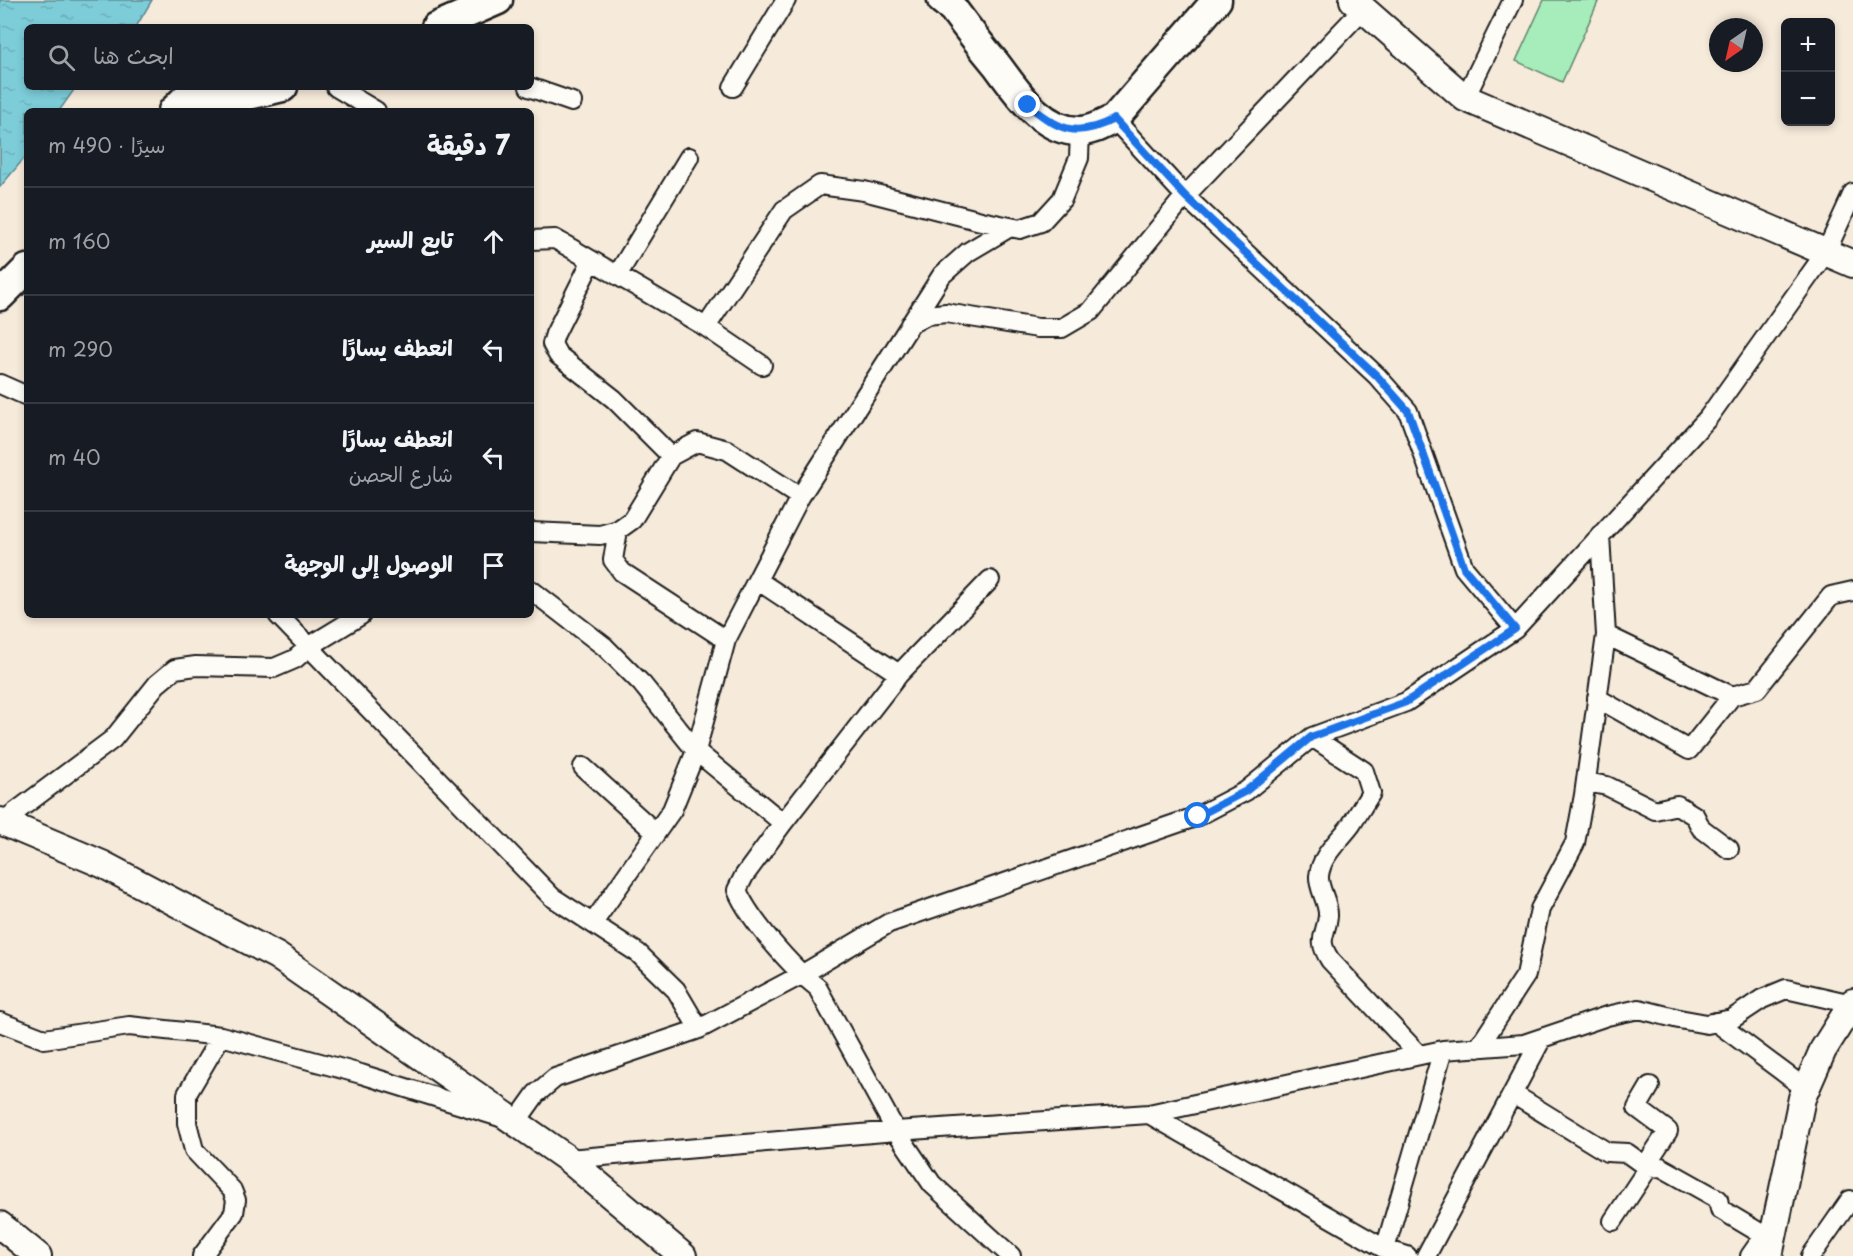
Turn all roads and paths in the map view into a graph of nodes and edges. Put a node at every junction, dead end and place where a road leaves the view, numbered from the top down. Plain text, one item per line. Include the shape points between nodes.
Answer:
1 (498, 0) edge
2 (786, 0) edge
3 (1217, 0) edge
4 (1513, 0) edge
5 (952, 3) edge
6 (1358, 4) edge
7 (444, 24) edge
8 (733, 87) dead end
9 (534, 89) edge
10 (270, 90) edge
11 (341, 90) edge
12 (1465, 98) junction
13 (572, 102) dead end
14 (182, 103) edge
15 (207, 108) edge
16 (371, 108) edge
17 (1114, 119) junction
18 (1080, 131) junction
19 (689, 156) dead end
20 (1853, 193) edge
21 (1185, 196) junction
22 (1010, 227) junction
23 (534, 240) edge
24 (1826, 252) junction
25 (591, 262) junction
26 (1853, 264) edge
27 (24, 271) edge
28 (618, 274) junction
29 (0, 296) edge
30 (910, 324) junction
31 (706, 327) junction
32 (762, 365) dead end
33 (0, 384) edge
34 (24, 395) edge
35 (671, 456) junction
36 (800, 497) junction
37 (618, 530) junction
38 (534, 532) edge
39 (1600, 535) junction
40 (757, 580) junction
41 (990, 580) dead end
42 (1853, 591) edge
43 (534, 592) edge
44 (281, 618) edge
45 (356, 618) edge
46 (1515, 629) junction
47 (1606, 635) junction
48 (726, 640) junction
49 (310, 646) junction
50 (899, 674) junction
51 (1732, 696) junction
52 (1597, 698) junction
53 (1311, 737) junction
54 (696, 751) junction
55 (583, 767) dead end
56 (1586, 782) junction
57 (1, 821) edge
58 (783, 823) junction
59 (656, 832) junction
60 (1729, 849) dead end
61 (593, 923) junction
62 (801, 975) junction
63 (1852, 1003) edge
64 (0, 1022) edge
65 (1716, 1022) junction
66 (699, 1029) junction
67 (221, 1036) junction
68 (1542, 1038) junction
69 (1478, 1048) junction
70 (1443, 1050) junction
71 (1419, 1055) junction
72 (1650, 1086) dead end
73 (1806, 1089) junction
74 (1513, 1094) junction
75 (1149, 1114) junction
76 (516, 1122) junction
77 (896, 1131) junction
78 (568, 1159) junction
79 (1646, 1167) junction
80 (1853, 1202) edge
81 (1613, 1221) dead end
82 (0, 1225) edge
83 (1771, 1248) edge
84 (1385, 1249) junction
85 (38, 1256) edge
86 (202, 1256) edge
87 (683, 1256) edge
88 (1011, 1256) edge
89 (1407, 1256) edge
90 (1426, 1256) edge
91 (1750, 1256) edge
92 (1811, 1256) edge

1 - 7 main road
2 - 8 street
3 - 17 main road
4 - 12 street
5 - 18 main road via 1028,105 1047,121
6 - 12 street
6 - 21 street
9 - 13 street
10 - 14 main road
11 - 16 street
12 - 24 street
14 - 15 street
17 - 18 main road
17 - 21 street
18 - 22 street via 1079,158 1062,199 1041,222 1020,229
19 - 28 street
20 - 24 street
21 - 30 street via 1091,311 1062,328 1038,328 946,313 927,315
21 - 46 street via 1377,376 1408,411 1464,568
22 - 30 street via 968,252 942,275
22 - 31 street via 864,191 820,185 784,210
23 - 25 street via 555,239
24 - 26 street
24 - 39 street via 1708,418
25 - 28 street
25 - 35 street via 552,344 558,355 614,399
27 - 29 main road
28 - 31 street
30 - 36 street
31 - 32 street
33 - 34 street
35 - 36 street via 697,442 727,450
35 - 37 street via 632,520
36 - 40 street
37 - 38 street via 600,535
37 - 48 street via 613,560 622,572
39 - 46 street
39 - 47 street
40 - 48 street
40 - 50 street
41 - 50 street
42 - 51 street via 1831,596 1757,689
43 - 54 street via 605,647 642,684
44 - 49 street
45 - 49 street
46 - 53 street via 1406,702
47 - 51 street
47 - 52 street
48 - 54 street
49 - 57 street via 295,659 274,668 175,669 157,684 112,739
49 - 61 street via 552,897
50 - 58 street
51 - 52 street via 1689,750
52 - 56 street
53 - 62 street via 1246,791 1198,816 889,923
53 - 71 street via 1364,771 1371,793 1324,858 1319,876 1328,916 1322,935 1323,949
54 - 58 street
54 - 59 street via 672,810
55 - 59 street
56 - 60 street via 1608,786 1655,810 1677,805 1695,816 1701,828
56 - 69 street via 1575,843 1540,909 1526,975
57 - 76 street via 102,864 277,956
58 - 62 street via 737,890 744,906
59 - 61 street
61 - 66 street via 638,953 676,990
62 - 66 street
62 - 77 street via 817,987
63 - 65 street via 1786,989 1732,1019
63 - 73 street via 1823,1050
64 - 67 street via 44,1039 129,1026
65 - 68 street via 1707,1024 1639,1009
65 - 73 street
66 - 76 street via 555,1078
67 - 76 street
67 - 86 street via 187,1094 188,1123 194,1150 232,1190 236,1200 234,1213
68 - 69 street via 1524,1044
68 - 74 street
69 - 70 street
70 - 71 street
70 - 84 street
71 - 75 street
72 - 79 street via 1637,1108 1668,1131
73 - 83 street
74 - 79 street via 1607,1152 1627,1154
74 - 90 street
75 - 77 street
75 - 84 street
76 - 78 street
77 - 78 street
77 - 88 street via 932,1184
78 - 87 street
79 - 81 street
79 - 83 street via 1660,1167 1718,1199 1720,1209
80 - 92 street via 1850,1200
82 - 85 street
83 - 91 street via 1757,1246
84 - 89 street

